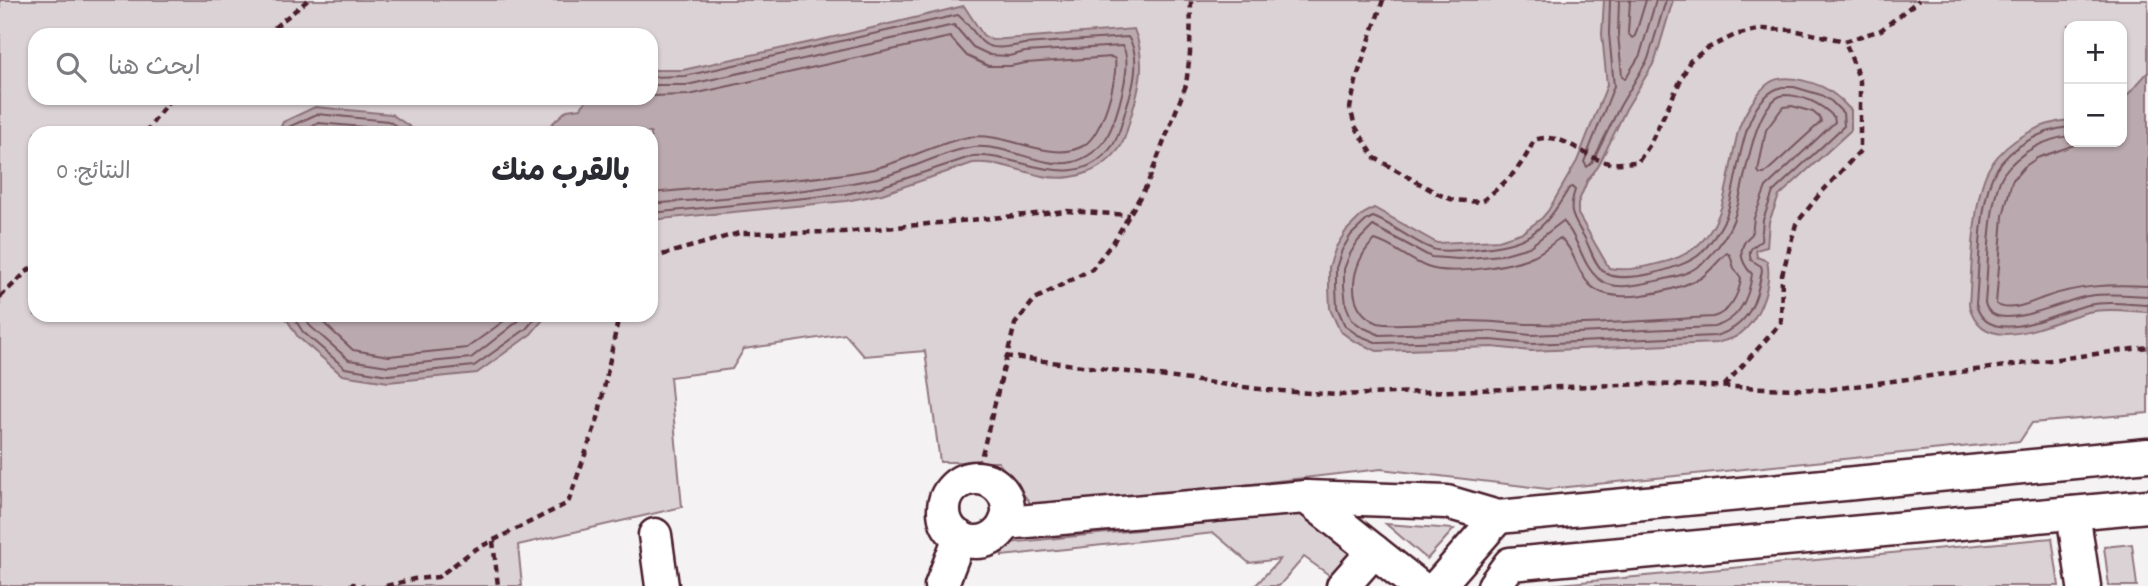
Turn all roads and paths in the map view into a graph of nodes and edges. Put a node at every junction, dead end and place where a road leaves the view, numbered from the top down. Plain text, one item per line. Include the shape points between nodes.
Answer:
1 (308, 0) edge
2 (1191, 0) edge
3 (1384, 0) edge
4 (1919, 0) edge
5 (274, 28) edge
6 (1845, 41) junction
7 (166, 105) edge
8 (150, 126) edge
9 (1129, 215) junction
10 (658, 256) edge
11 (28, 271) edge
12 (0, 297) edge
13 (618, 322) edge
14 (2148, 347) edge
15 (1005, 356) junction
16 (1724, 387) junction
17 (2136, 456) edge
18 (976, 478) junction
19 (1306, 497) junction
20 (2136, 507) edge
21 (2073, 513) junction
22 (1498, 517) junction
23 (1005, 523) junction
24 (655, 535) dead end
25 (960, 537) junction
26 (493, 541) junction
27 (1374, 551) junction
28 (349, 586) edge
29 (364, 586) edge
30 (386, 586) edge
31 (498, 586) edge
32 (662, 586) edge
33 (942, 586) edge
34 (1343, 586) edge
35 (1418, 586) edge
36 (1438, 586) edge
37 (1494, 586) edge
38 (2084, 586) edge

1 - 5 path
2 - 9 path via 1186,85 1147,186
3 - 6 path via 1350,108 1362,142 1375,158 1453,200 1481,202 1513,176 1534,140 1546,136 1608,163 1638,162 1689,61 1735,35 1762,29 1793,30
4 - 6 path via 1881,30
6 - 16 path via 1860,81 1860,151 1796,224 1783,275 1781,323
7 - 8 path
9 - 10 path via 1068,211 843,232 739,233
9 - 15 path via 1092,269 1035,299 1015,324
11 - 12 path
13 - 26 path via 598,418 568,503
14 - 16 path via 1825,390
15 - 16 path via 1338,395 1648,384
15 - 18 path
17 - 20 lane
17 - 22 lane
18 - 23 lane via 996,485 1003,493
18 - 25 lane via 957,484 945,501 946,522
19 - 22 lane via 1447,502
19 - 23 lane
19 - 27 lane
20 - 21 lane
21 - 37 lane via 1510,564
21 - 38 lane
22 - 36 lane
23 - 25 lane via 999,532 980,541
24 - 32 lane
25 - 33 lane
26 - 30 path via 438,577
26 - 31 path
27 - 34 lane
27 - 35 lane
28 - 29 path

